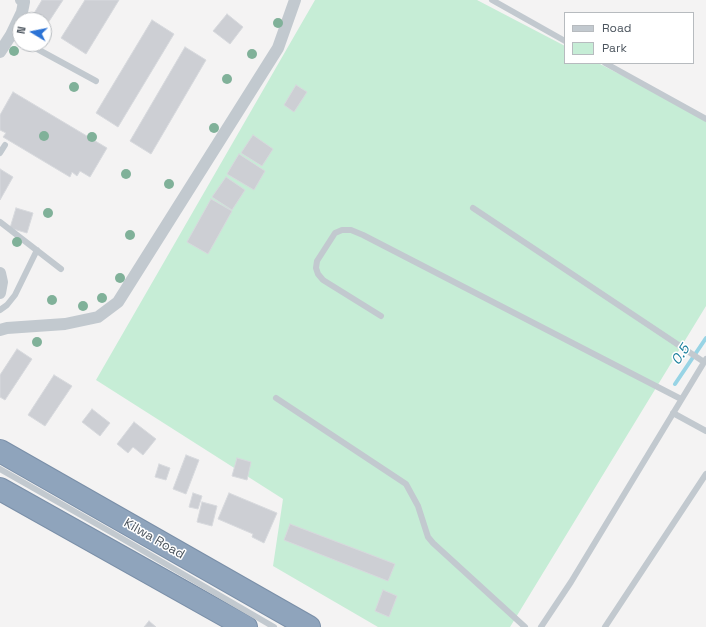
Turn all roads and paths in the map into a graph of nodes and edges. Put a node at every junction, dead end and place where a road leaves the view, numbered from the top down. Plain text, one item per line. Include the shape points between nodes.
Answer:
1 (21, 0) edge
2 (295, 0) edge
3 (492, 0) edge
4 (22, 12) edge
5 (564, 40) edge
6 (12, 41) edge
7 (0, 52) edge
8 (43, 52) edge
9 (607, 64) edge
10 (96, 81) dead end
11 (706, 119) edge
12 (5, 145) dead end
13 (0, 153) edge
14 (473, 208) dead end
15 (0, 222) edge
16 (37, 250) junction
17 (61, 269) dead end
18 (0, 273) edge
19 (0, 292) edge
20 (0, 310) edge
21 (381, 316) dead end
22 (0, 330) edge
23 (705, 360) edge
24 (276, 398) dead end
25 (681, 399) junction
26 (673, 413) junction
27 (706, 431) edge
28 (0, 437) edge
29 (0, 450) edge
30 (0, 469) edge
31 (706, 474) edge
32 (0, 489) edge
33 (0, 504) edge
34 (102, 509) junction
35 (96, 543) junction
36 (246, 627) edge
37 (274, 627) edge
38 (309, 627) edge
39 (525, 627) edge
40 (541, 627) edge
41 (605, 627) edge

1 - 4 street via 24,2
2 - 22 street via 278,48 118,302 98,316 65,324
3 - 5 lane
6 - 7 street
8 - 10 lane
9 - 11 lane
12 - 13 lane
14 - 23 lane
15 - 16 lane
16 - 17 lane
16 - 20 lane via 15,295
18 - 19 street
21 - 25 lane via 323,280 318,274 317,261 335,233 351,230 363,235
23 - 25 lane
24 - 39 lane via 406,484 418,506 432,543
25 - 26 lane
26 - 27 lane
26 - 40 lane
28 - 34 highway via 81,486
29 - 34 highway, Kilwa Road
30 - 37 lane
31 - 41 lane
32 - 35 highway
33 - 35 highway via 34,523 66,536
34 - 38 highway, Kilwa Road
35 - 36 highway

